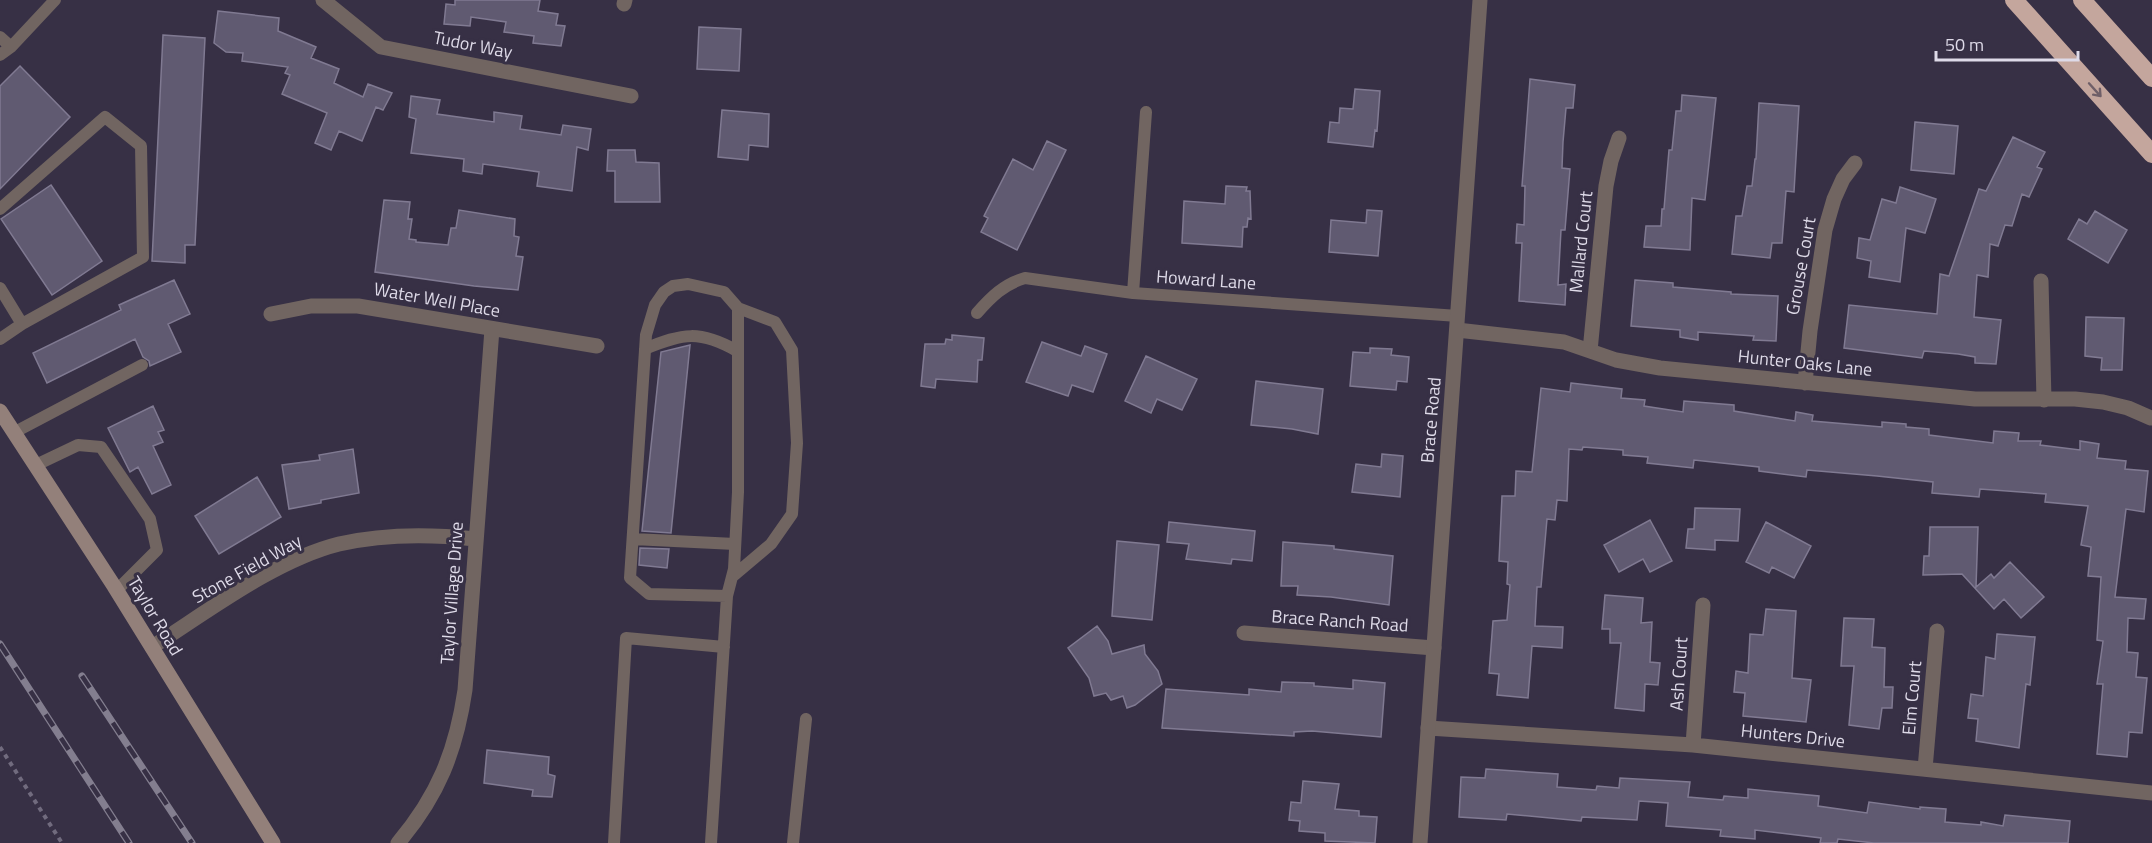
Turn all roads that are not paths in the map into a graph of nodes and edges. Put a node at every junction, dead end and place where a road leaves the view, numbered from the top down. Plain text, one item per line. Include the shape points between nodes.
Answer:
1 (55, 0) edge
2 (323, 0) edge
3 (1480, 0) edge
4 (2014, 0) edge
5 (2082, 0) edge
6 (0, 37) edge
7 (11, 47) junction
8 (0, 56) edge
9 (2152, 78) edge
10 (631, 96) dead end
11 (1146, 111) dead end
12 (1619, 138) dead end
13 (2152, 154) edge
14 (1855, 163) dead end
15 (0, 209) edge
16 (2041, 281) dead end
17 (0, 288) edge
18 (1133, 293) junction
19 (738, 308) junction
20 (977, 313) dead end
21 (271, 314) dead end
22 (1457, 323) junction
23 (22, 324) junction
24 (492, 329) junction
25 (0, 339) edge
26 (597, 346) dead end
27 (645, 349) junction
28 (737, 351) junction
29 (1590, 351) junction
30 (142, 365) dead end
31 (1805, 383) junction
32 (2044, 400) junction
33 (0, 411) edge
34 (2151, 418) edge
35 (15, 432) junction
36 (36, 465) junction
37 (475, 539) junction
38 (633, 539) junction
39 (735, 544) junction
40 (732, 577) junction
41 (117, 590) junction
42 (727, 596) junction
43 (1703, 605) dead end
44 (1937, 631) dead end
45 (1244, 633) dead end
46 (152, 647) junction
47 (724, 647) junction
48 (1434, 648) junction
49 (806, 719) dead end
50 (1428, 728) junction
51 (1693, 745) junction
52 (1925, 769) junction
53 (2152, 793) edge
54 (273, 843) edge
55 (398, 843) edge
56 (614, 843) edge
57 (711, 843) edge
58 (793, 843) edge
59 (1420, 843) edge

1 - 7 lane
2 - 10 street, Tudor Way via 381,47
3 - 22 street, Brace Road
4 -> 13 highway
5 - 9 highway
6 - 7 lane
7 - 8 lane
11 - 18 lane, Howard Lane
12 - 29 street, Mallard Court via 1606,186
14 - 31 street, Grouse Court via 1834,199 1825,230
15 - 23 lane via 105,117 141,146 142,257
16 - 32 street
17 - 23 lane
18 - 20 lane via 1025,278 1010,283
18 - 22 lane, Howard Lane
19 - 27 lane via 724,292 688,284 673,286 655,305
19 - 28 lane
19 - 40 lane via 775,322 792,350 797,443 792,514 771,544
21 - 24 street, Water Well Place via 297,307 342,305
22 - 29 street, Hunter Oaks Lane via 1564,342
22 - 48 street, Brace Road
23 - 25 lane
24 - 26 street, Water Well Place
24 - 37 street, Taylor Village Drive
27 - 28 lane via 692,335 718,340
27 - 38 lane
28 - 39 lane
29 - 31 street, Hunter Oaks Lane via 1636,365
30 - 35 lane
31 - 32 street, Hunter Oaks Lane via 1975,399
32 - 34 street, Hunter Oaks Lane via 2103,402
33 - 35 main road, Taylor Road
35 - 36 main road, Taylor Road
36 - 41 main road, Taylor Road
36 - 41 lane via 78,445 101,447 150,519 157,550
37 - 46 street, Stone Field Way via 402,536 329,548 249,586
37 - 55 street, Taylor Village Drive via 465,690 453,748 433,796
38 - 39 lane
38 - 42 lane via 630,578 649,594
39 - 40 lane
40 - 42 lane
41 - 46 main road, Taylor Road
42 - 47 lane
43 - 51 street, Ash Court
44 - 52 street, Elm Court
45 - 48 street, Brace Ranch Road
46 - 54 main road, Taylor Road
47 - 56 lane via 626,638
47 - 57 lane
48 - 50 street, Brace Road
49 - 58 lane
50 - 51 street, Hunters Drive
50 - 59 street, Brace Road
51 - 52 street, Hunters Drive
52 - 53 street, Hunters Drive

